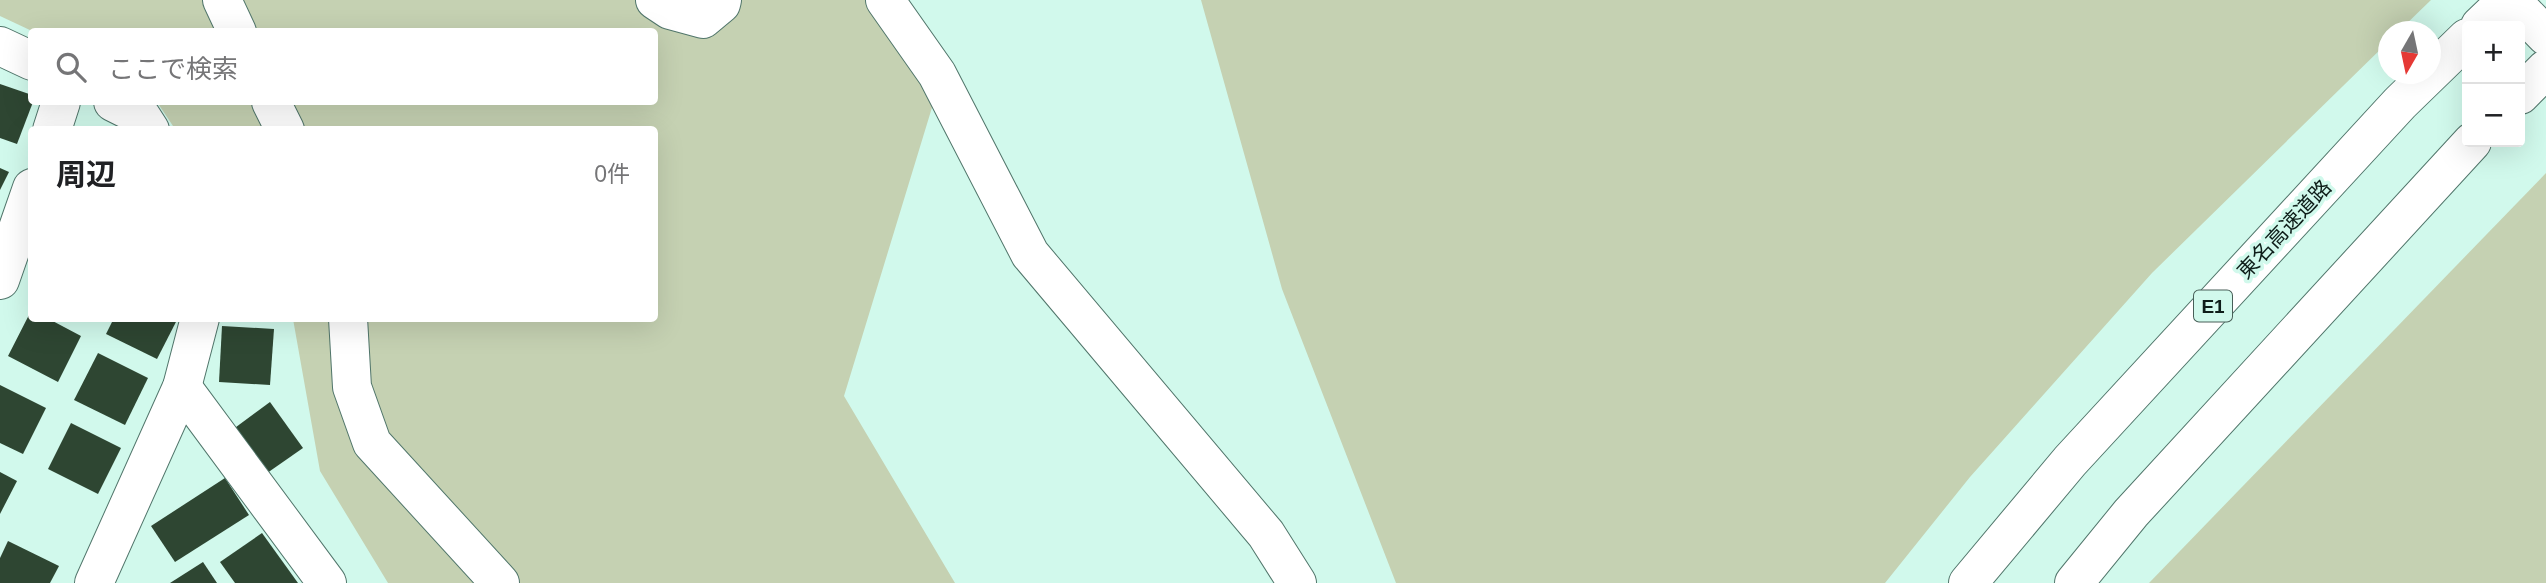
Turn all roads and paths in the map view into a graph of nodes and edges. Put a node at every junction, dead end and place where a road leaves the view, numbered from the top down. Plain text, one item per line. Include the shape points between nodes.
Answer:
1 (222, 0) edge
2 (655, 0) edge
3 (722, 0) edge
4 (885, 0) edge
5 (2509, 0) edge
6 (2486, 21) edge
7 (235, 28) edge
8 (2546, 36) edge
9 (2462, 43) edge
10 (0, 46) edge
11 (28, 59) edge
12 (2546, 69) edge
13 (2525, 90) edge
14 (60, 105) edge
15 (119, 105) edge
16 (272, 105) edge
17 (53, 126) edge
18 (147, 126) edge
19 (283, 126) edge
20 (2467, 147) edge
21 (28, 200) edge
22 (0, 280) edge
23 (200, 322) edge
24 (348, 322) edge
25 (182, 387) junction
26 (99, 580) edge
27 (327, 583) edge
28 (500, 583) edge
29 (1297, 583) edge
30 (1968, 583) edge
31 (2074, 583) edge

1 - 7 main road
2 - 3 main road via 670,10 703,19
4 - 29 main road via 937,74 1030,254 1266,534
5 - 6 main road
5 - 8 main road
9 - 30 main road, 東名高速道路 / E1 via 2400,103 2080,451
10 - 11 main road
12 - 13 main road
14 - 17 main road
15 - 18 main road via 141,116
16 - 19 main road
20 - 31 main road via 2131,513
21 - 22 main road
23 - 25 main road
24 - 28 main road via 352,387 372,443
25 - 26 main road
25 - 27 main road

